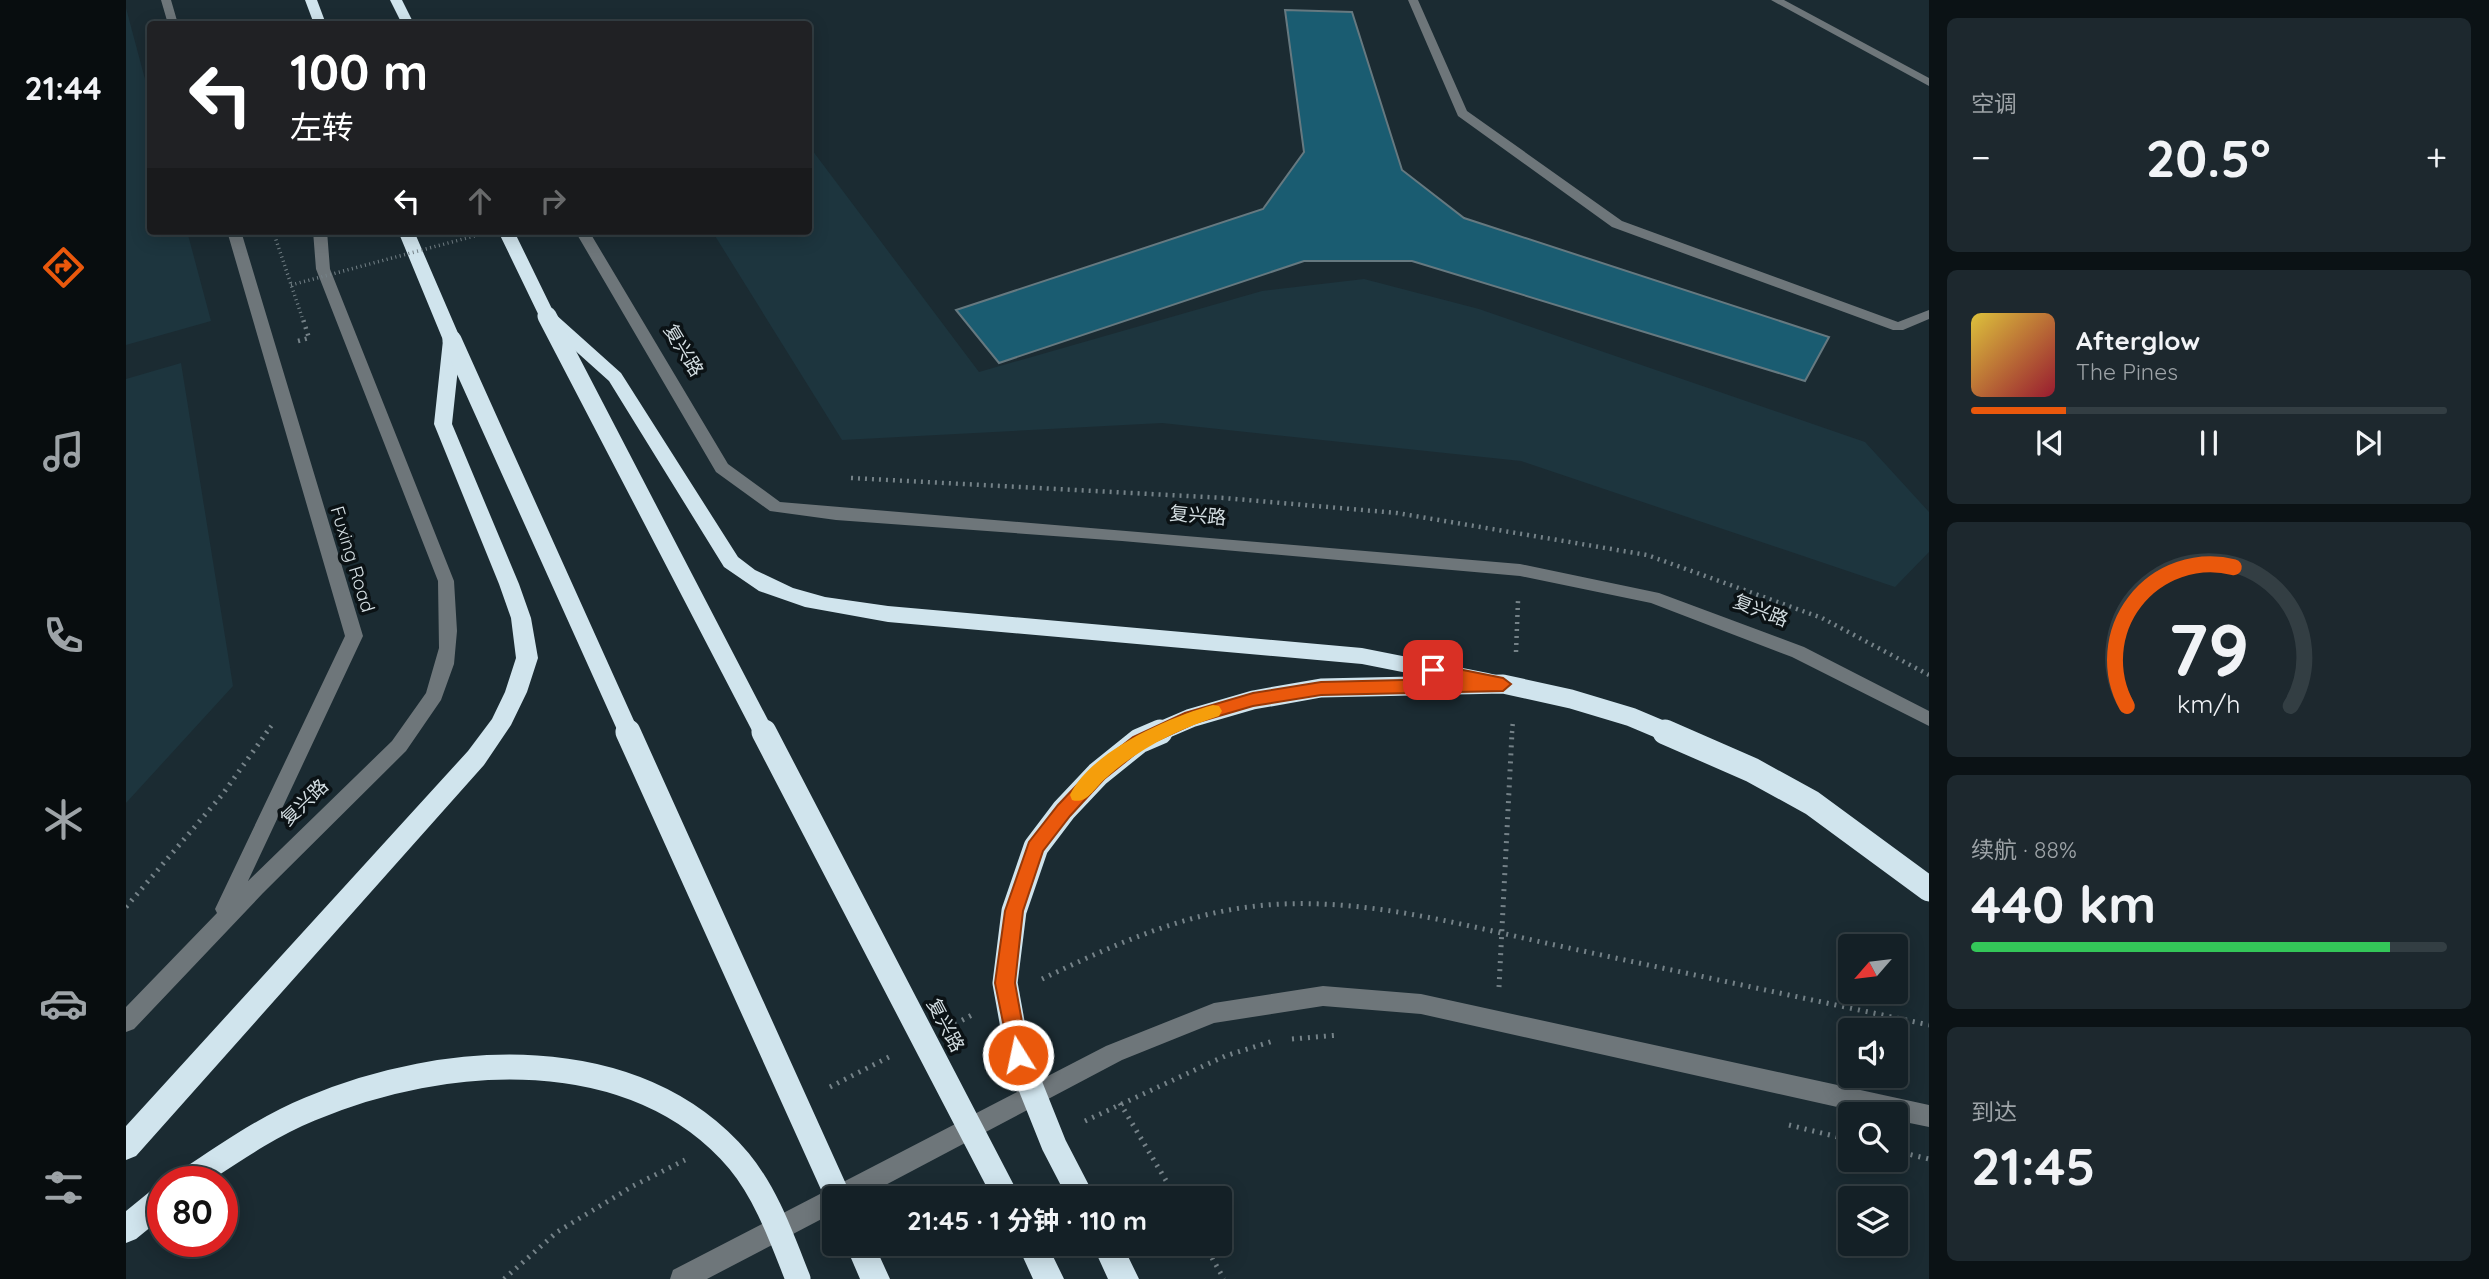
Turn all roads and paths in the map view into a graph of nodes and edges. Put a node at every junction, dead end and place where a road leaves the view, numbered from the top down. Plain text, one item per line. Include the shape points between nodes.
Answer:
1 (166, 0) edge
2 (311, 0) edge
3 (396, 0) edge
4 (1412, 0) edge
5 (1776, 0) edge
6 (172, 21) edge
7 (319, 21) edge
8 (406, 21) edge
9 (1929, 83) edge
10 (235, 235) edge
11 (273, 235) edge
12 (320, 235) edge
13 (408, 235) edge
14 (477, 235) edge
15 (508, 235) edge
16 (584, 235) edge
17 (291, 285) junction
18 (1929, 314) edge
19 (547, 316) junction
20 (309, 338) dead end
21 (452, 340) junction
22 (851, 478) dead end
23 (1224, 498) dead end
24 (1517, 619) dead end
25 (1516, 661) dead end
26 (1503, 684) junction
27 (1513, 715) dead end
28 (276, 719) dead end
29 (1929, 719) edge
30 (1929, 889) edge
31 (126, 907) edge
32 (220, 922) junction
33 (1501, 933) dead end
34 (126, 1022) edge
35 (1344, 1035) dead end
36 (1287, 1039) dead end
37 (1276, 1041) dead end
38 (1120, 1103) junction
39 (1929, 1116) edge
40 (1083, 1122) dead end
41 (1783, 1123) dead end
42 (1838, 1137) edge
43 (126, 1146) edge
44 (1908, 1154) edge
45 (1929, 1159) edge
46 (210, 1166) edge
47 (830, 1186) edge
48 (861, 1186) edge
49 (1000, 1186) edge
50 (1075, 1186) edge
51 (1169, 1186) edge
52 (822, 1206) edge
53 (147, 1212) edge
54 (126, 1229) edge
55 (864, 1256) edge
56 (1037, 1256) edge
57 (1112, 1256) edge
58 (1211, 1256) edge
59 (681, 1279) edge
60 (798, 1279) edge
61 (875, 1279) edge
62 (1049, 1279) edge
63 (1124, 1279) edge
64 (1224, 1279) edge

1 - 6 street
2 - 7 highway
3 - 8 highway
4 - 18 street via 1461,113 1617,224 1898,327
5 - 9 street
10 - 32 street, Fuxing Road via 354,636
11 - 17 path
12 - 32 street, 复兴路 via 323,269 446,581 451,624 445,667 426,709 387,758
13 - 21 highway
14 - 17 path, bridge
15 - 19 highway
16 - 29 street, 复兴路 via 722,468 776,507 1520,570 1653,597 1798,652
17 - 20 path
19 - 26 highway, bridge via 615,377 731,562 778,593 888,614 1362,656
19 - 49 highway, 复兴路, bridge
21 - 43 highway via 443,424 521,618 527,658 516,692 476,758
21 - 47 highway, bridge
22 - 23 path
24 - 25 path
26 - 30 highway, bridge via 1631,717 1752,770 1812,803
26 - 50 highway, bridge via 1321,688 1240,703 1139,741 1064,810 1035,847 1014,911 1005,983 1018,1055
27 - 33 path
28 - 31 path via 222,795
32 - 34 street, 复兴路
35 - 36 path
37 - 38 path via 1225,1056
38 - 40 path
38 - 51 path
39 - 48 street via 1421,1004 1323,996 1214,1013 1126,1048
41 - 42 path
44 - 45 path
46 - 60 highway, bridge via 262,1132 328,1101 385,1084 488,1065 587,1072 643,1090 684,1112 729,1150 766,1201
52 - 59 street
53 - 54 highway
55 - 61 highway
56 - 62 highway
57 - 63 highway
58 - 64 path

